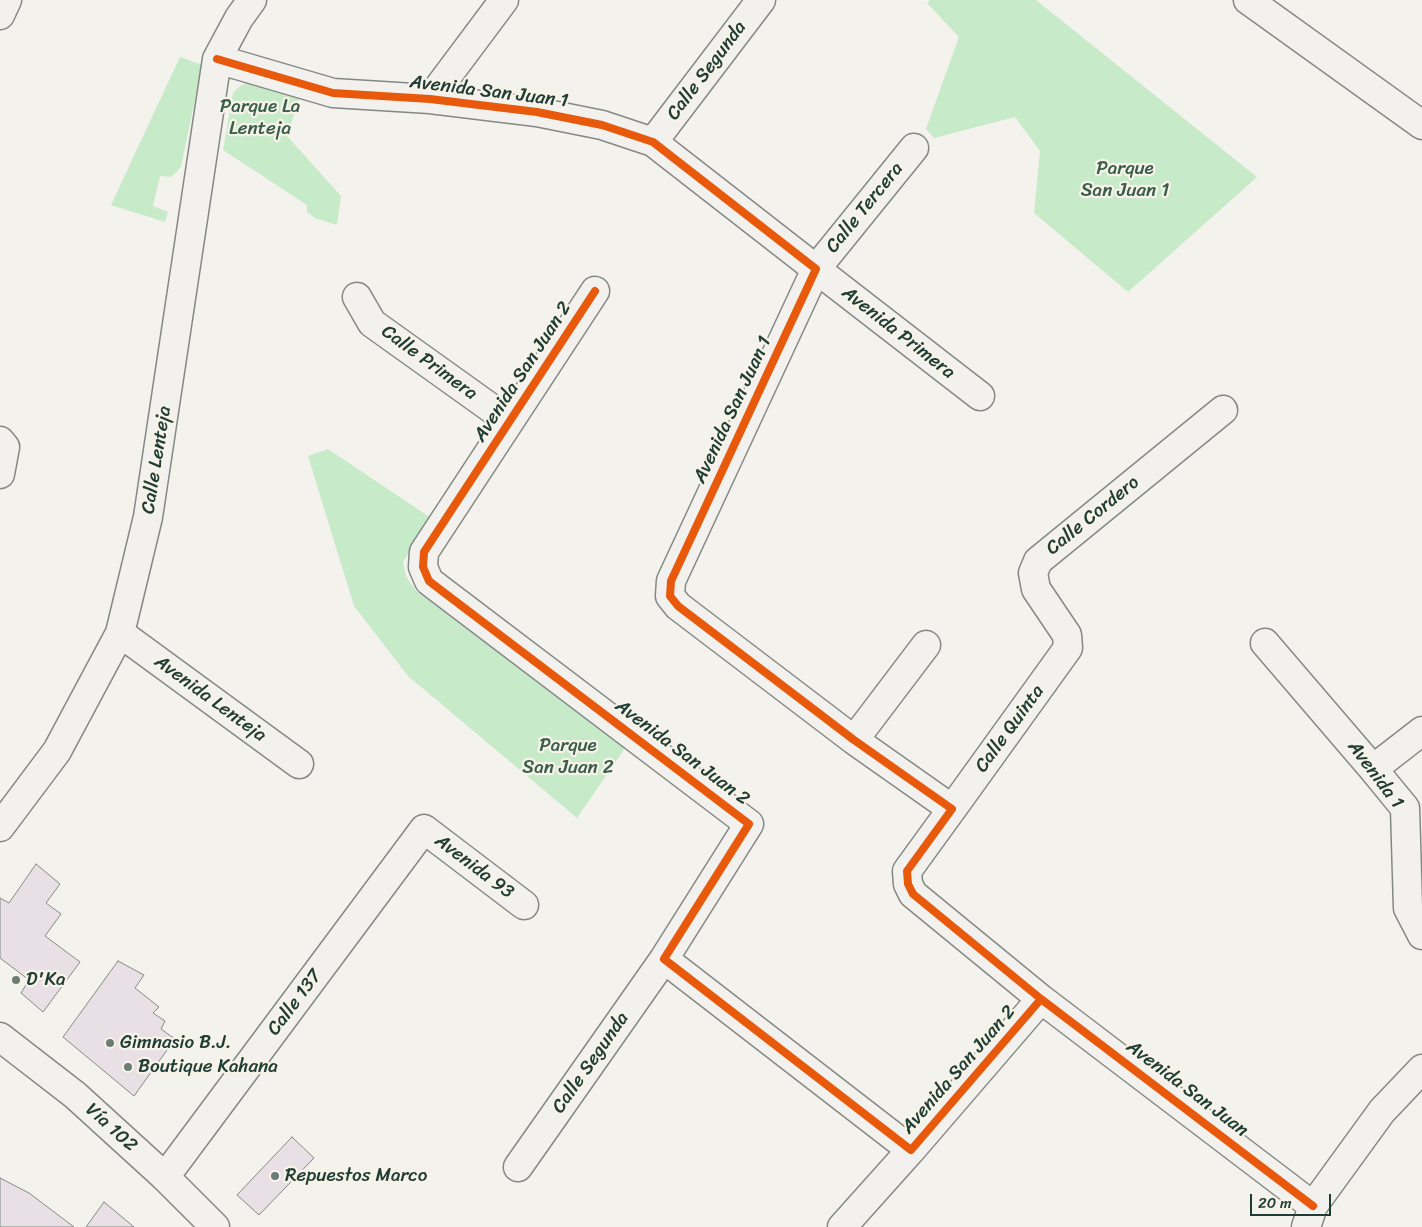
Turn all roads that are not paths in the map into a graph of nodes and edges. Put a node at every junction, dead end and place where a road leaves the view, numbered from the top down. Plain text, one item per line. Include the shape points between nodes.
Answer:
1 (7, 0) edge
2 (252, 0) edge
3 (504, 0) edge
4 (761, 0) edge
5 (1248, 0) edge
6 (0, 15) edge
7 (216, 59) junction
8 (430, 99) junction
9 (1422, 125) edge
10 (653, 142) junction
11 (914, 148) dead end
12 (816, 269) junction
13 (596, 292) dead end
14 (358, 297) dead end
15 (980, 396) dead end
16 (1223, 410) dead end
17 (509, 421) junction
18 (0, 441) edge
19 (0, 474) edge
20 (120, 634) junction
21 (1265, 643) dead end
22 (926, 645) dead end
23 (1068, 648) joint
24 (1422, 731) edge
25 (854, 740) junction
26 (300, 764) dead end
27 (1373, 768) junction
28 (952, 809) junction
29 (0, 826) edge
30 (424, 829) joint
31 (524, 905) dead end
32 (1422, 934) edge
33 (664, 959) junction
34 (1041, 999) junction
35 (0, 1037) edge
36 (1422, 1069) edge
37 (911, 1150) junction
38 (518, 1167) dead end
39 (165, 1177) junction
40 (1310, 1216) edge
41 (215, 1227) edge
42 (842, 1227) edge

1 - 6 street
2 - 7 street
3 - 8 street
4 - 10 street, Calle Segunda
5 - 9 street
7 - 8 street, Avenida San Juan 1 via 333,93
7 - 20 street, Calle Lenteja via 148,517
8 - 10 street, Avenida San Juan 1 via 537,112 602,125
10 - 12 street, Avenida San Juan 1
11 - 12 street, Calle Tercera
12 - 15 street, Avenida Primera
12 - 25 street, Avenida San Juan 1 via 671,581 670,596 678,606
13 - 17 street, Avenida San Juan 2
14 - 17 street, Calle Primera via 372,323
16 - 23 street, Calle Cordero via 1038,561 1033,573 1036,589 1067,635
17 - 33 street, Avenida San Juan 2 via 424,552 423,567 429,580 442,592 749,824
18 - 19 street via 6,447
20 - 26 street, Avenida Lenteja
20 - 29 street, Calle Lenteja via 57,751
21 - 27 street, Avenida 1
22 - 25 street
23 - 28 street, Calle Quinta
24 - 27 street
25 - 28 street, Avenida San Juan 1
27 - 32 street, Avenida 1 via 1405,808 1408,908
28 - 34 street via 907,872 908,884 914,894
30 - 31 street, Avenida 93
30 - 39 street, Calle 137
33 - 37 street, Avenida San Juan 2
33 - 38 street, Calle Segunda
34 - 37 street, Avenida San Juan 2
34 - 40 street, Avenida San Juan
35 - 39 street, Vía 102 via 75,1095
36 - 40 street via 1382,1111
37 - 42 street
39 - 41 street, Vía 102

